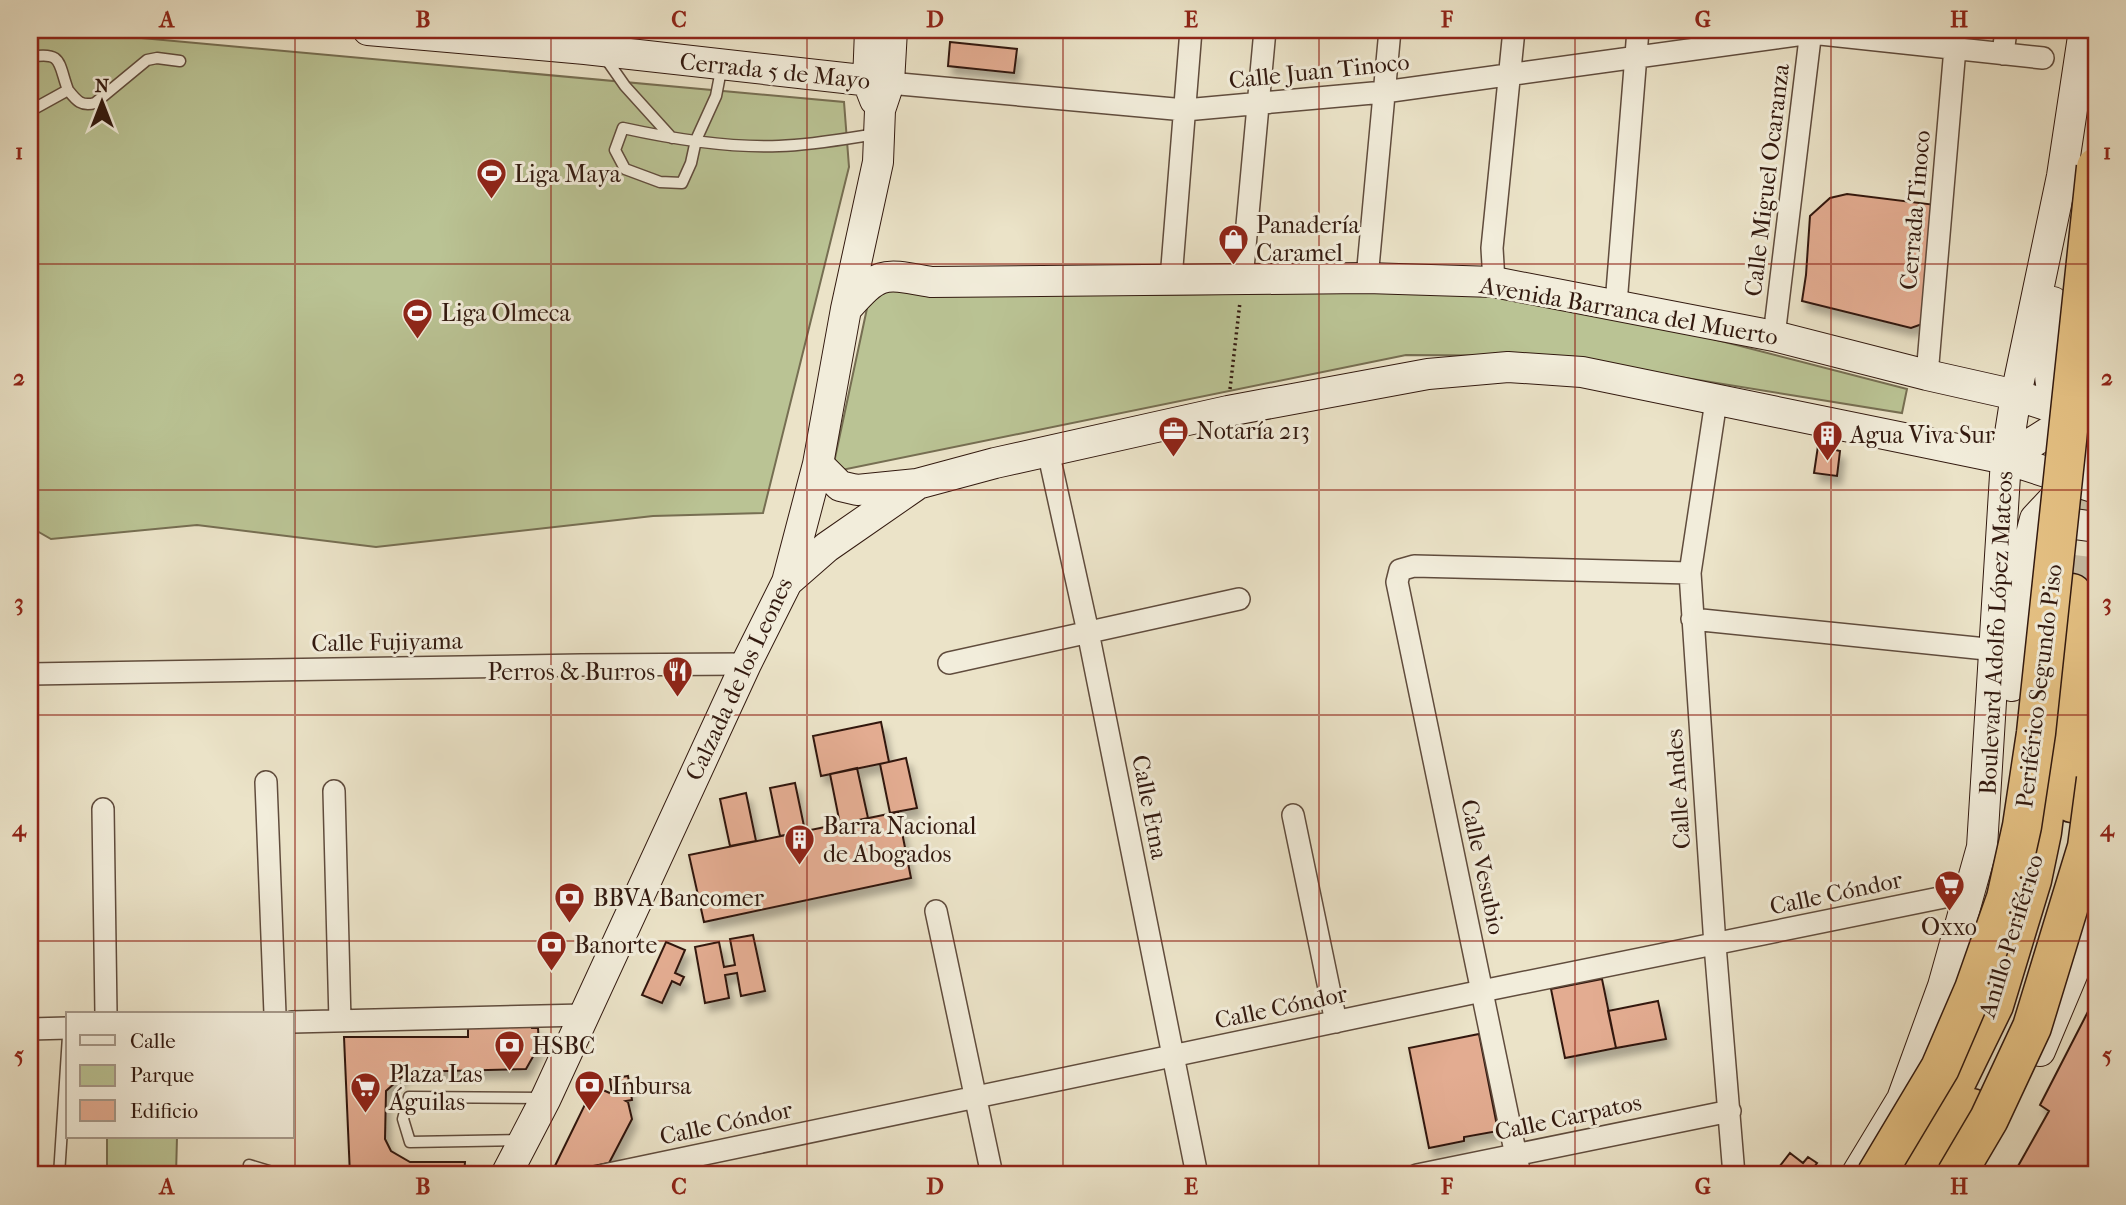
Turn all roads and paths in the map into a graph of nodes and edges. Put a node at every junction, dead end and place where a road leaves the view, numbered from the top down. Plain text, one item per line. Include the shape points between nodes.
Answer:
1 (368, 30) edge
2 (870, 30) edge
3 (892, 30) edge
4 (1191, 30) edge
5 (1265, 30) edge
6 (1390, 30) edge
7 (1514, 30) edge
8 (1638, 30) edge
9 (2006, 30) edge
10 (2084, 30) edge
11 (1811, 32) edge
12 (591, 43) edge
13 (1955, 48) junction
14 (2003, 54) junction
15 (30, 57) edge
16 (2043, 58) dead end
17 (1636, 59) junction
18 (180, 61) dead end
19 (722, 65) junction
20 (1510, 76) junction
21 (68, 90) junction
22 (1384, 92) junction
23 (879, 102) junction
24 (1257, 104) junction
25 (1185, 110) junction
26 (30, 111) edge
27 (672, 138) junction
28 (696, 140) junction
29 (2079, 172) edge
30 (864, 226) junction
31 (898, 276) junction
32 (1367, 278) junction
33 (1171, 279) junction
34 (1242, 279) junction
35 (1493, 282) junction
36 (1616, 304) junction
37 (846, 309) junction
38 (1774, 336) junction
39 (2049, 366) junction
40 (2096, 372) edge
41 (1927, 375) junction
42 (2016, 394) junction
43 (1716, 401) junction
44 (1228, 411) junction
45 (2077, 414) edge
46 (1048, 450) junction
47 (2006, 459) junction
48 (818, 464) junction
49 (2090, 472) edge
50 (917, 484) junction
51 (2035, 519) junction
52 (2096, 527) edge
53 (1690, 573) junction
54 (787, 582) junction
55 (2072, 593) tunnel mouth
56 (1239, 599) dead end
57 (1692, 619) junction
58 (1088, 632) junction
59 (2096, 635) edge
60 (1996, 650) junction
61 (949, 663) dead end
62 (746, 664) junction
63 (30, 674) edge
64 (2096, 779) edge
65 (265, 782) dead end
66 (334, 791) dead end
67 (103, 809) dead end
68 (1293, 815) dead end
69 (1982, 847) junction
70 (1969, 892) junction
71 (936, 911) dead end
72 (2093, 932) edge
73 (1715, 945) junction
74 (1482, 991) junction
75 (106, 1012) edge
76 (275, 1012) edge
77 (584, 1015) junction
78 (340, 1021) junction
79 (294, 1022) edge
80 (1336, 1022) junction
81 (66, 1028) edge
82 (30, 1029) edge
83 (1174, 1056) junction
84 (66, 1067) edge
85 (1975, 1073) junction
86 (976, 1097) junction
87 (546, 1098) junction
88 (1902, 1099) junction
89 (1730, 1111) junction
90 (523, 1140) junction
91 (1983, 1163) edge
92 (1518, 1165) edge
93 (249, 1166) dead end
94 (59, 1175) edge
95 (282, 1175) edge
96 (506, 1175) edge
97 (604, 1175) edge
98 (992, 1175) edge
99 (1197, 1175) edge
100 (1417, 1175) edge
101 (1734, 1175) edge
102 (1856, 1175) edge
103 (1876, 1175) edge
104 (1899, 1175) edge
105 (1932, 1175) edge
106 (1955, 1175) edge

1 - 12 main road, Cerrada 5 de Mayo
2 - 23 main road
3 - 23 main road
4 - 25 street
5 - 24 street
6 - 22 street
7 - 20 street
8 - 17 street
9 - 14 street
10 - 29 main road, Boulevard Adolfo López Mateos
11 - 13 street, Calle Juan Tinoco
11 - 17 street, Calle Juan Tinoco
11 - 38 street, Calle Miguel Ocaranza
12 - 19 main road, Cerrada 5 de Mayo
12 - 27 lane
13 - 14 street, Calle Juan Tinoco
13 - 41 street, Cerrada Tinoco
14 - 16 street, Calle Juan Tinoco
15 - 21 lane via 46,54 57,59
17 - 20 street, Calle Juan Tinoco
17 - 36 street
18 - 21 lane via 147,61 95,103 78,102
19 - 23 main road, Cerrada 5 de Mayo
19 - 28 lane via 716,96
20 - 22 street, Calle Juan Tinoco
20 - 35 street via 1492,248
21 - 26 lane
22 - 24 street, Calle Juan Tinoco
22 - 32 street
23 - 25 street, Calle Juan Tinoco
23 - 28 lane via 778,146
23 - 30 main road, Calzada de los Leones via 878,162
24 - 25 street, Calle Juan Tinoco
24 - 34 street
25 - 33 street
27 - 28 lane
27 - 28 lane via 623,128 615,150 625,169 660,182 682,183
29 - 39 main road via 2064,226 2048,335
29 - 42 main road, Boulevard Adolfo López Mateos
29 - 103 highway, Periférico Segundo Piso, bridge via 2036,733 2022,826 2006,898 1974,989 1940,1068
30 - 31 main road
30 - 37 main road, Calzada de los Leones
31 - 33 main road, Avenida Barranca del Muerto via 931,282
31 - 37 main road, Avenida Barranca del Muerto via 871,281
32 - 34 main road, Avenida Barranca del Muerto
32 - 35 main road, Avenida Barranca del Muerto
33 - 34 main road, Avenida Barranca del Muerto
34 - 44 path
35 - 36 main road, Avenida Barranca del Muerto
36 - 38 main road, Avenida Barranca del Muerto
37 - 48 main road, Calzada de los Leones
38 - 41 main road, Avenida Barranca del Muerto
39 - 40 main road
39 - 45 main road
41 - 42 main road, Avenida Barranca del Muerto
42 - 45 main road, Avenida Barranca del Muerto
42 - 47 main road, Boulevard Adolfo López Mateos
43 - 44 main road via 1582,372 1508,367 1428,374
43 - 47 main road
43 - 53 street, Calle Andes
44 - 46 main road
45 - 47 main road
45 - 49 main road
46 - 50 main road
46 - 58 street, Calle Etna
47 - 49 main road
47 - 60 main road, Boulevard Adolfo López Mateos
48 - 50 main road via 841,486 857,490
48 - 54 main road, Calzada de los Leones
49 - 51 main road
50 - 54 main road via 827,547
51 - 52 main road
51 - 69 main road via 2000,785
53 - 57 street, Calle Andes
53 - 74 street, Calle Vesubio via 1413,566 1401,570 1397,582
54 - 62 main road, Calzada de los Leones
55 - 85 highway, Anillo Periférico via 2042,832
56 - 58 street
57 - 60 street
57 - 73 street, Calle Andes
58 - 61 street
58 - 83 street, Calle Etna
59 - 85 highway, Anillo Periférico via 2067,841 2015,1016
60 - 69 main road, Boulevard Adolfo López Mateos
62 - 63 street, Calle Fujiyama
62 - 77 main road, Calzada de los Leones
64 - 106 highway, bridge via 2087,847 2032,1027 1989,1119
65 - 76 street
66 - 78 street
67 - 75 street
68 - 80 street
69 - 70 main road, Boulevard Adolfo López Mateos
70 - 73 street, Calle Cóndor
70 - 88 main road, Boulevard Adolfo López Mateos via 1943,986
71 - 86 street
72 - 91 main road via 2006,1126
73 - 74 street, Calle Cóndor
73 - 89 street, Calle Andes
74 - 80 street, Calle Cóndor
74 - 92 street, Calle Vesubio
77 - 78 street
77 - 87 main road, Calzada de los Leones
78 - 79 street
80 - 83 street, Calle Cóndor
81 - 82 street
83 - 86 street, Calle Cóndor
83 - 99 street, Calle Etna
84 - 94 lane
85 - 88 highway
85 - 91 highway
85 - 104 highway, Anillo Periférico via 1952,1091
85 - 105 highway, Anillo Periférico via 1972,1108
86 - 97 street, Calle Cóndor
86 - 98 street
87 - 90 main road, Calzada de los Leones
87 - 90 lane via 409,1097 403,1119 410,1142
88 - 102 main road, Boulevard Adolfo López Mateos
89 - 92 street, Calle Carpatos
89 - 101 street, Calle Andes
90 - 96 main road, Calzada de los Leones
92 - 100 street, Calle Carpatos
93 - 95 lane

